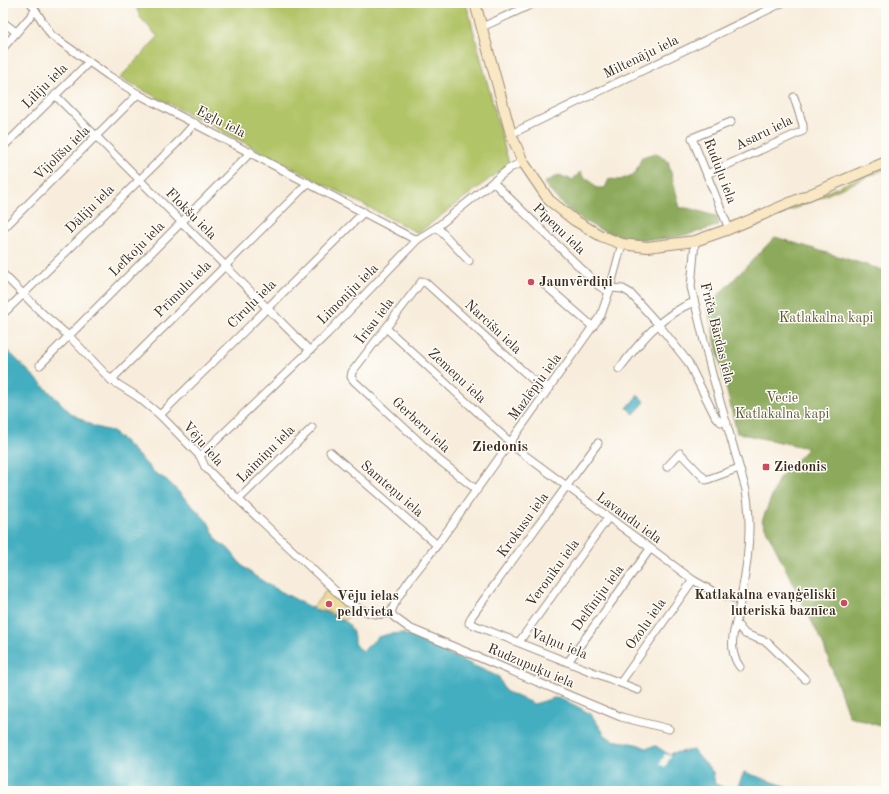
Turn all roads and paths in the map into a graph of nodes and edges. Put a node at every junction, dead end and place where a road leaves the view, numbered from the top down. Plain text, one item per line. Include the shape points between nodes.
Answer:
1 (31, 3) edge
2 (475, 3) edge
3 (535, 3) edge
4 (782, 3) edge
5 (35, 11) junction
6 (3, 22) edge
7 (482, 27) junction
8 (16, 32) junction
9 (3, 48) edge
10 (89, 62) junction
11 (138, 94) junction
12 (55, 95) junction
13 (794, 97) dead end
14 (731, 122) dead end
15 (195, 123) junction
16 (511, 134) junction
17 (97, 137) junction
18 (3, 147) edge
19 (251, 152) junction
20 (522, 162) junction
21 (886, 162) edge
22 (707, 174) junction
23 (139, 179) junction
24 (493, 182) junction
25 (308, 183) junction
26 (364, 212) junction
27 (182, 223) junction
28 (437, 226) junction
29 (3, 229) edge
30 (729, 229) junction
31 (418, 239) junction
32 (695, 241) junction
33 (622, 244) junction
34 (469, 261) dead end
35 (224, 266) junction
36 (3, 274) edge
37 (422, 281) joint
38 (544, 284) dead end
39 (610, 290) junction
40 (23, 295) junction
41 (694, 302) junction
42 (266, 308) junction
43 (3, 314) edge
44 (658, 324) junction
45 (593, 327) junction
46 (386, 328) junction
47 (68, 337) junction
48 (309, 350) junction
49 (40, 365) dead end
50 (619, 369) dead end
51 (351, 377) joint
52 (111, 380) junction
53 (550, 388) junction
54 (160, 415) junction
55 (727, 423) junction
56 (312, 428) dead end
57 (598, 443) dead end
58 (510, 444) junction
59 (330, 452) dead end
60 (200, 456) junction
61 (667, 467) dead end
62 (739, 468) junction
63 (567, 487) junction
64 (477, 490) junction
65 (239, 499) junction
66 (608, 518) junction
67 (437, 545) junction
68 (650, 549) junction
69 (693, 580) junction
70 (740, 600) junction
71 (391, 612) junction
72 (470, 623) joint
73 (736, 623) junction
74 (519, 642) junction
75 (568, 662) junction
76 (740, 667) dead end
77 (805, 679) dead end
78 (621, 682) junction
79 (638, 690) dead end
80 (669, 729) dead end

1 - 5 street, Egļu iela
2 - 7 main road
3 - 7 street
4 - 16 street, Miltenāju iela
5 - 8 street
5 - 10 street, Egļu iela via 51,35
6 - 8 street
7 - 16 main road
8 - 9 street
10 - 11 street, Egļu iela
10 - 12 street, Liliju iela
11 - 15 street, Egļu iela
11 - 17 street, Vijolīšu iela
12 - 17 street, Flokšu iela
12 - 18 street, Liliju iela
13 - 22 street, Asaru iela via 803,131
14 - 22 street, Ruduļu iela via 692,138
15 - 19 street, Egļu iela
15 - 23 street, Dāliju iela
16 - 20 main road
17 - 23 street, Flokšu iela
17 - 29 street, Vijolīšu iela
19 - 25 street, Egļu iela
19 - 27 street, Lefkoju iela
20 - 24 street, Limoniju iela
20 - 33 main road via 541,190 561,211 601,236
21 - 30 main road
22 - 30 street, Ruduļu iela
23 - 27 street, Flokšu iela
23 - 40 street, Dāliju iela
24 - 28 street, Limoniju iela
24 - 39 street, Pīpeņu iela via 599,286
25 - 26 street, Egļu iela
25 - 35 street, Prīmulu iela
26 - 31 street, Egļu iela
26 - 42 street, Cīruļu iela
27 - 35 street, Flokšu iela
27 - 47 street, Lefkoju iela
28 - 31 street, Limoniju iela
28 - 34 street
30 - 32 main road
31 - 48 street, Limoniju iela
32 - 33 main road via 653,247
32 - 41 street, Friča Bārdas iela via 690,279
33 - 39 street, Mazlēpju iela
35 - 42 street, Flokšu iela
35 - 52 street, Prīmulu iela
36 - 40 street, Vēju iela
37 - 46 street, Īrisu iela
37 - 53 street, Narcišu iela via 532,379
38 - 45 street
39 - 44 street via 623,289
39 - 45 street, Mazlēpju iela via 601,315
40 - 43 street, Dāliju iela
40 - 47 street, Vēju iela
41 - 44 street
41 - 55 street, Friča Bārdas iela
42 - 48 street, Flokšu iela
42 - 54 street, Cīruļu iela
44 - 50 street via 637,345
44 - 55 street via 688,362 716,418
45 - 53 street, Mazlēpju iela
46 - 51 street, Īrisu iela
46 - 58 street, Zemeņu iela
47 - 49 street, Lefkoju iela
47 - 52 street, Vēju iela
48 - 60 street, Limoniju iela
51 - 64 street, Gerberu iela via 439,460
52 - 54 street, Vēju iela
53 - 58 street, Mazlēpju iela
54 - 60 street, Vēju iela
55 - 62 street, Friča Bārdas iela
56 - 65 street, Laimiņu iela
57 - 63 street, Krokusu iela
58 - 63 street, Lavandu iela
58 - 64 street, Mazlēpju iela
59 - 67 street, Samteņu iela
60 - 65 street, Vēju iela via 205,467
61 - 62 street via 680,453 706,480
62 - 70 street, Friča Bārdas iela via 746,490 750,527
63 - 66 street, Lavandu iela
63 - 72 street, Krokusu iela via 472,616
64 - 67 street, Mazlēpju iela
65 - 71 street, Vēju iela via 346,602 361,610 378,614
66 - 68 street, Lavandu iela
66 - 74 street, Veroniku iela
67 - 71 street, Mazlēpju iela via 394,602
68 - 69 street, Lavandu iela
68 - 75 street, Delfīniju iela
69 - 70 street, Lavandu iela via 716,593
69 - 78 street, Ozolu iela
70 - 73 street, Friča Bārdas iela
71 - 80 street, Rudzupuķu iela via 400,622 423,634 621,718
72 - 74 street, Vaļņu iela
73 - 76 street, Friča Bārdas iela via 731,644
73 - 77 street via 745,634 767,642
74 - 75 street, Vaļņu iela
75 - 78 street, Vaļņu iela
78 - 79 street, Vaļņu iela

